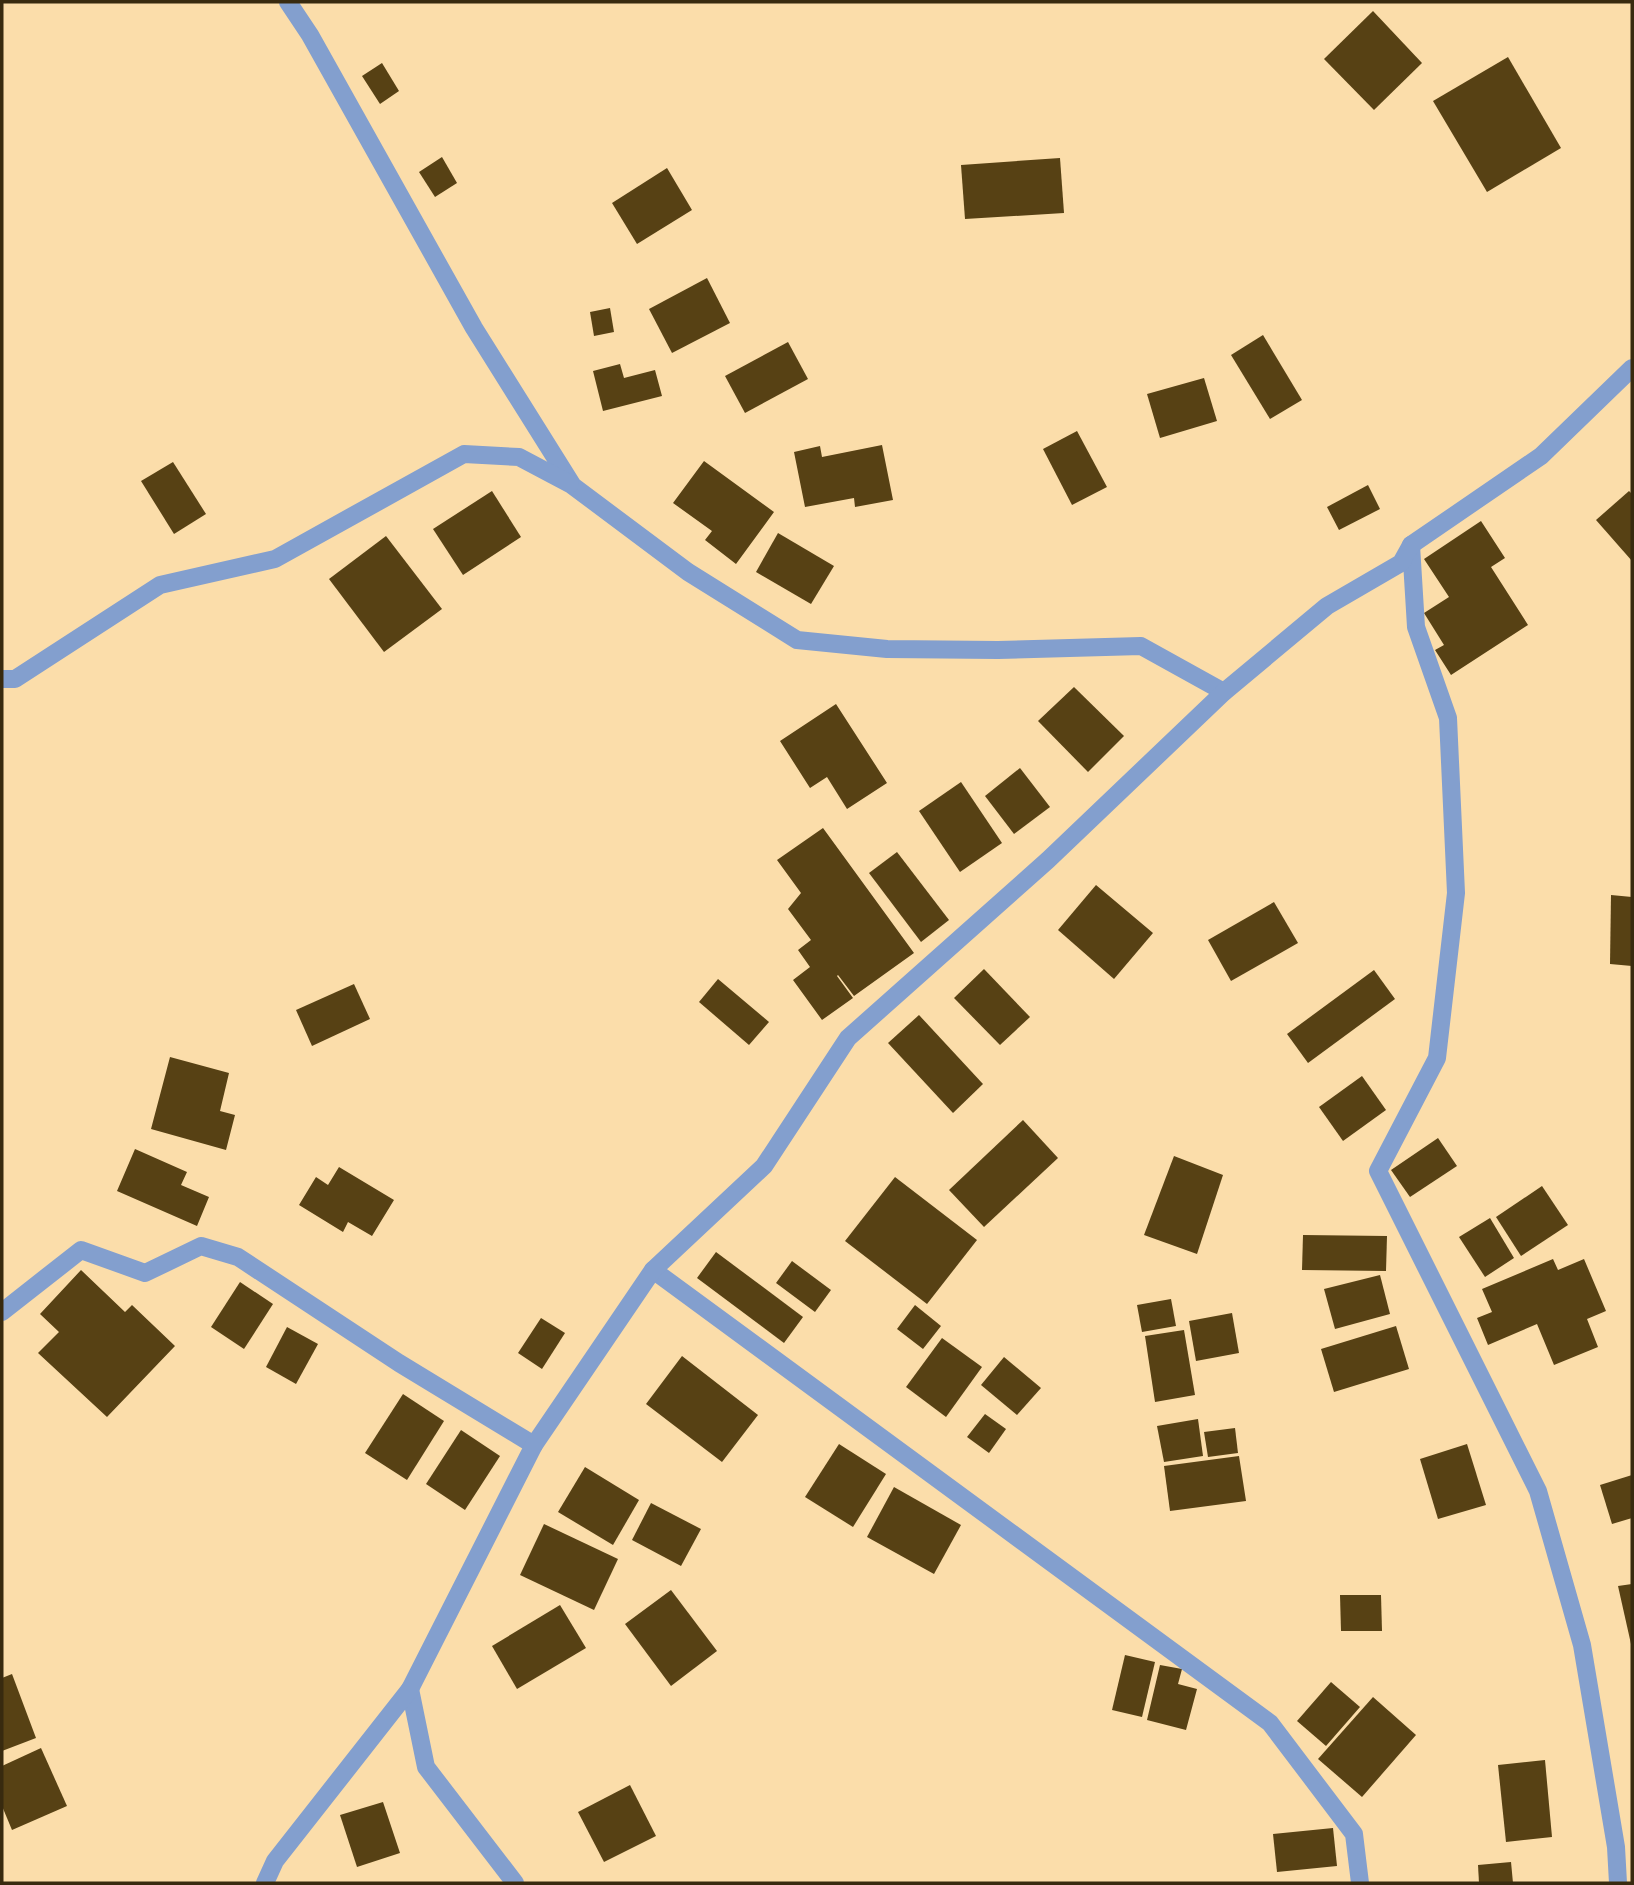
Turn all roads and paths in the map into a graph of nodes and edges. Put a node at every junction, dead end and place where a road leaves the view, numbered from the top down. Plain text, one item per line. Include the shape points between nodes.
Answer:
1 (288, 2) edge
2 (1632, 368) edge
3 (573, 486) junction
4 (1411, 544) junction
5 (2, 679) edge
6 (1224, 692) junction
7 (653, 1270) junction
8 (2, 1312) edge
9 (534, 1445) junction
10 (410, 1689) junction
11 (265, 1883) edge
12 (515, 1883) edge
13 (1360, 1883) edge
14 (1618, 1883) edge

1 - 3 street via 474,328
2 - 4 street via 1541,456
3 - 5 street via 519,457 464,454 275,559 160,585 15,679
3 - 6 street via 688,572 797,640 887,649 1141,646
4 - 6 street via 1401,563 1327,606
4 - 14 street via 1416,627 1448,718 1456,893 1437,1058 1378,1171 1538,1491 1581,1645 1616,1847
6 - 7 street via 1048,860 848,1038 764,1167
7 - 9 street
7 - 13 street via 1270,1723 1354,1834
8 - 9 street via 81,1250 145,1273 201,1245 238,1257
9 - 10 street
10 - 11 street via 275,1860
10 - 12 street via 426,1767

